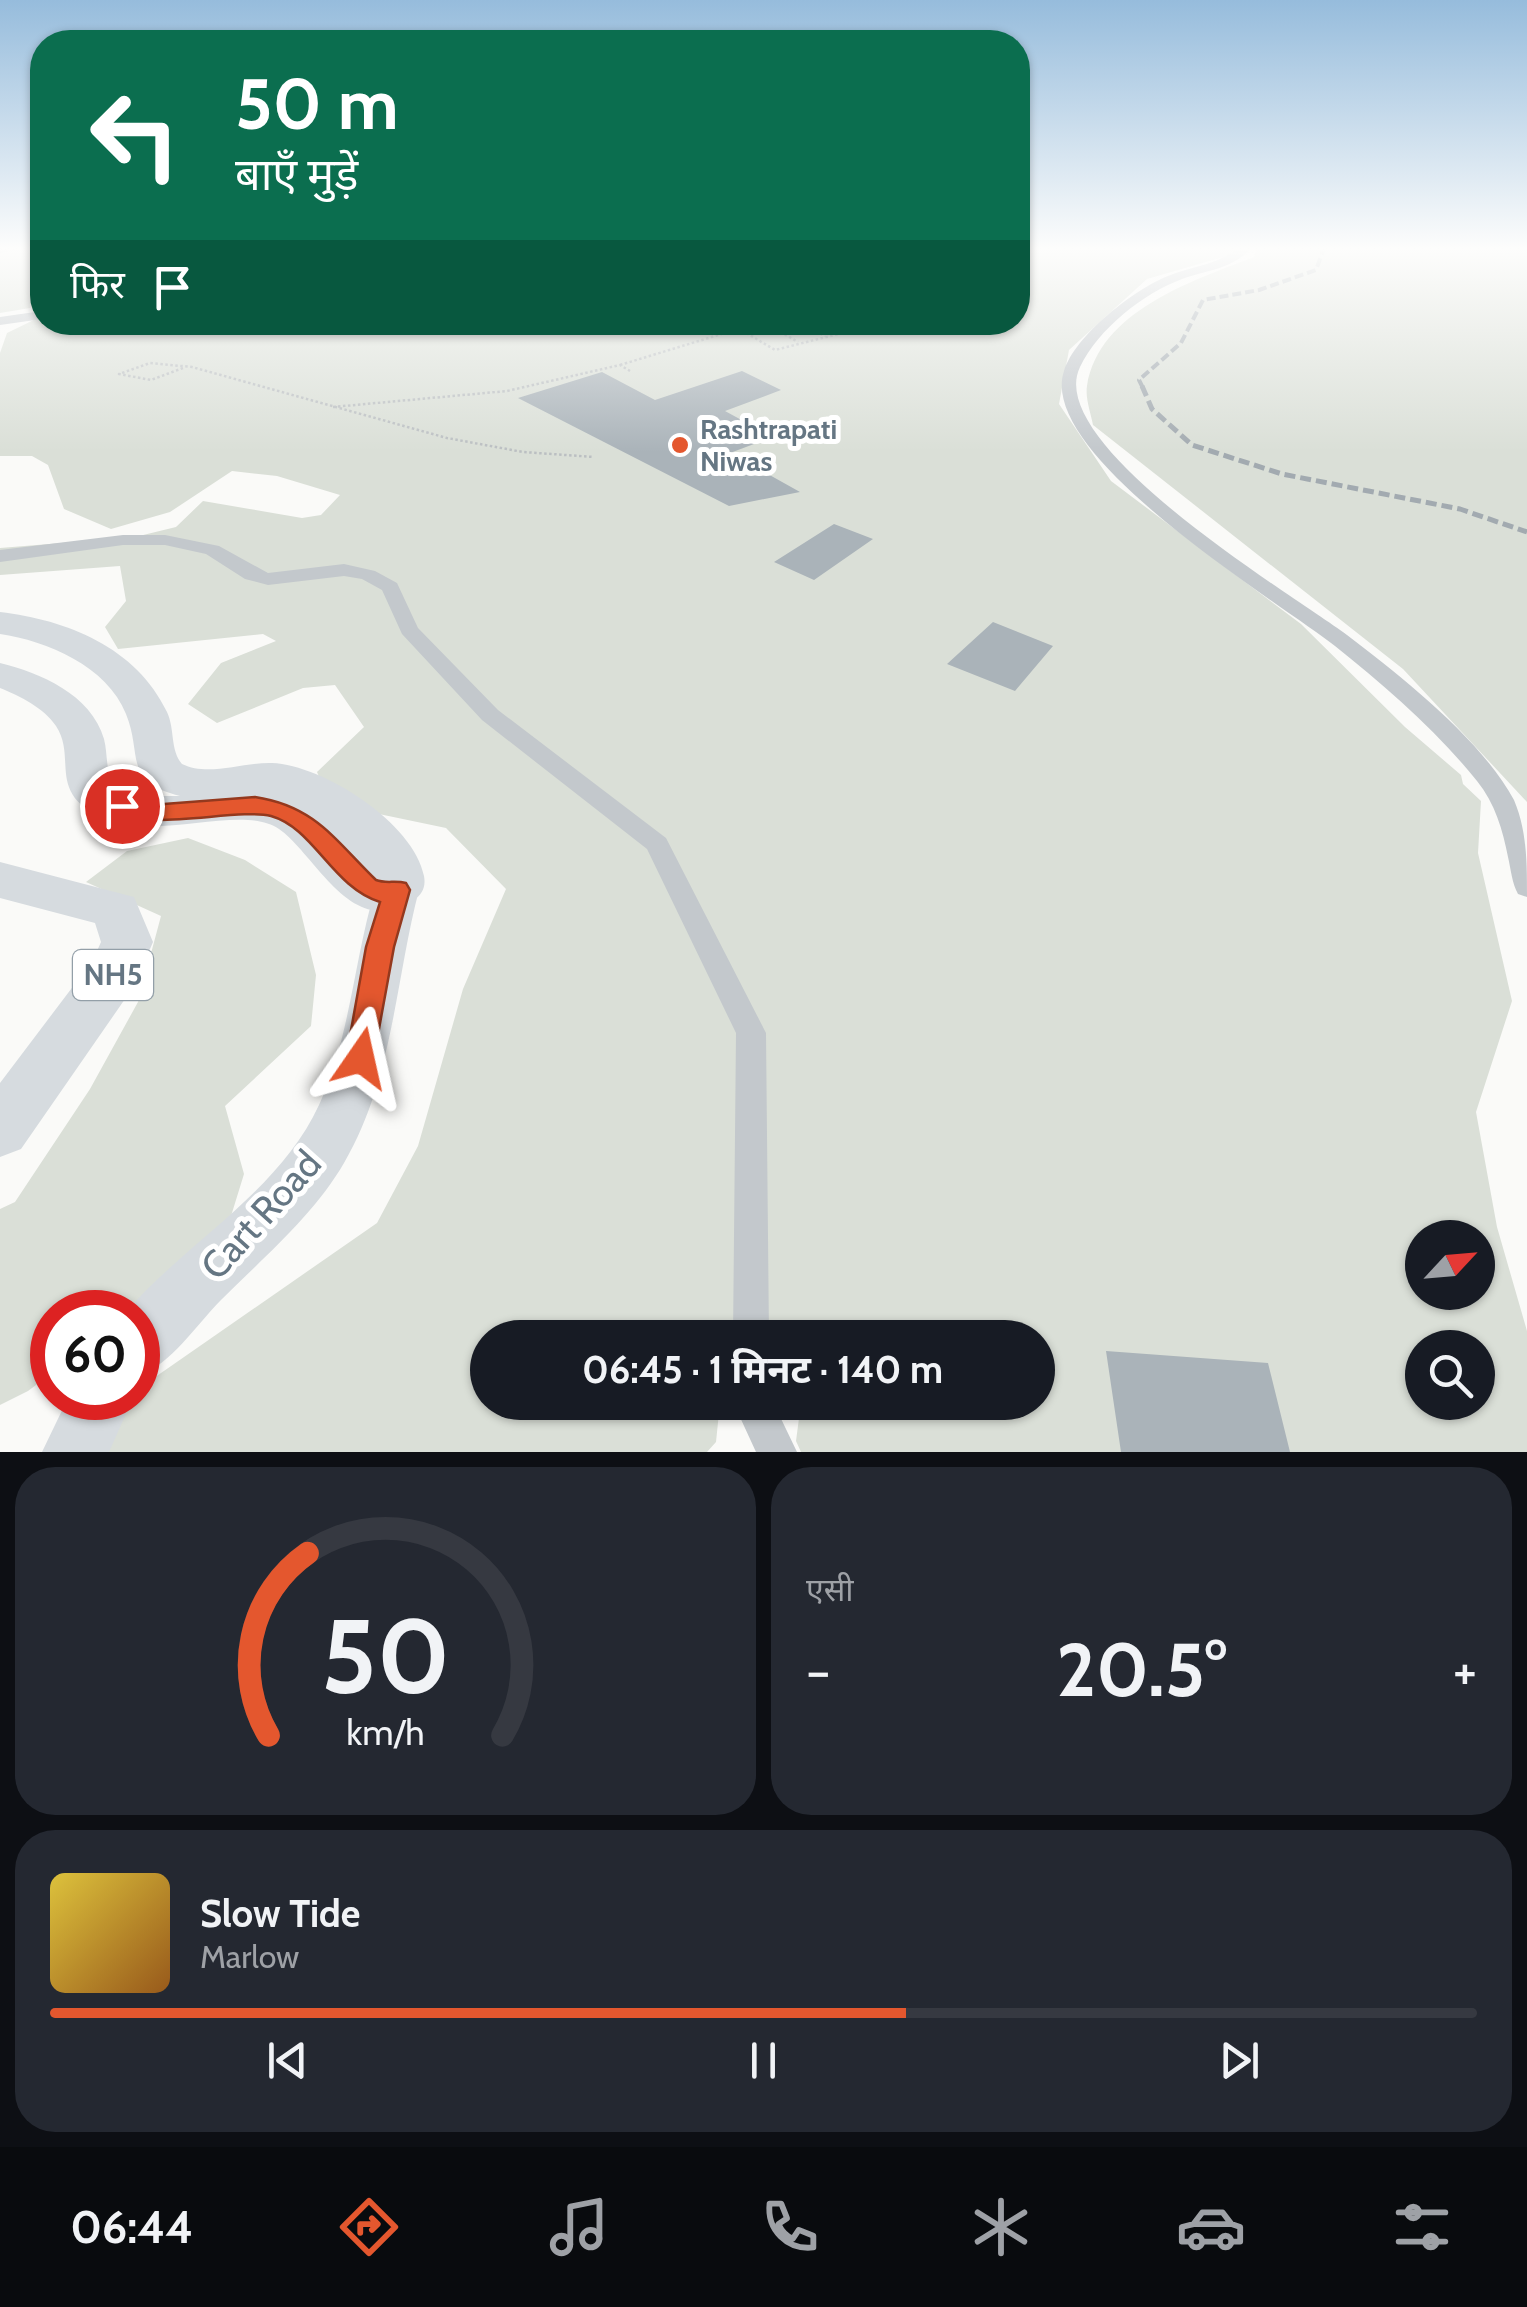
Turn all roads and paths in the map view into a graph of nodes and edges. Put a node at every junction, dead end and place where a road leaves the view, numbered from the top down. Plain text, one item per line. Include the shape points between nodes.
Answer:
1 (1120, 316) edge
2 (30, 317) edge
3 (0, 321) edge
4 (716, 335) edge
5 (750, 335) edge
6 (786, 335) edge
7 (823, 335) edge
8 (835, 335) edge
9 (827, 337) junction
10 (802, 344) junction
11 (620, 365) junction
12 (184, 368) junction
13 (630, 371) dead end
14 (328, 407) junction
15 (594, 456) dead end
16 (0, 556) edge
17 (0, 623) edge
18 (0, 675) edge
19 (0, 880) edge
20 (1527, 887) edge
21 (396, 890) junction
22 (0, 1130) edge
23 (750, 1320) edge
24 (160, 1324) edge
25 (91, 1420) edge
26 (761, 1420) edge
27 (75, 1452) edge
28 (777, 1452) edge

1 - 20 street via 1090,341 1068,375 1068,400 1092,442 1145,498 1344,644 1476,766 1506,807
2 - 3 street
4 - 11 path
5 - 10 path via 776,350
6 - 10 path
7 - 9 path
8 - 9 path
9 - 10 path
11 - 13 path
11 - 14 path via 507,391
12 - 12 path via 154,364 119,374 132,381 160,379
12 - 14 path
14 - 15 path via 505,449
16 - 23 street via 164,540 212,550 268,579 344,570 368,574 390,587 409,630 490,715 658,844 751,1032
17 - 21 highway via 79,642 147,712 156,763 173,779 282,779 323,797 386,850 402,880
18 - 21 highway via 16,678 73,718 94,792 106,800 164,812 277,809 300,819 366,887
19 - 22 highway, NH5 via 116,910 128,942 116,971
21 - 24 main road, Cart Road via 354,1088 326,1144 291,1193
25 - 27 main road
26 - 28 street

